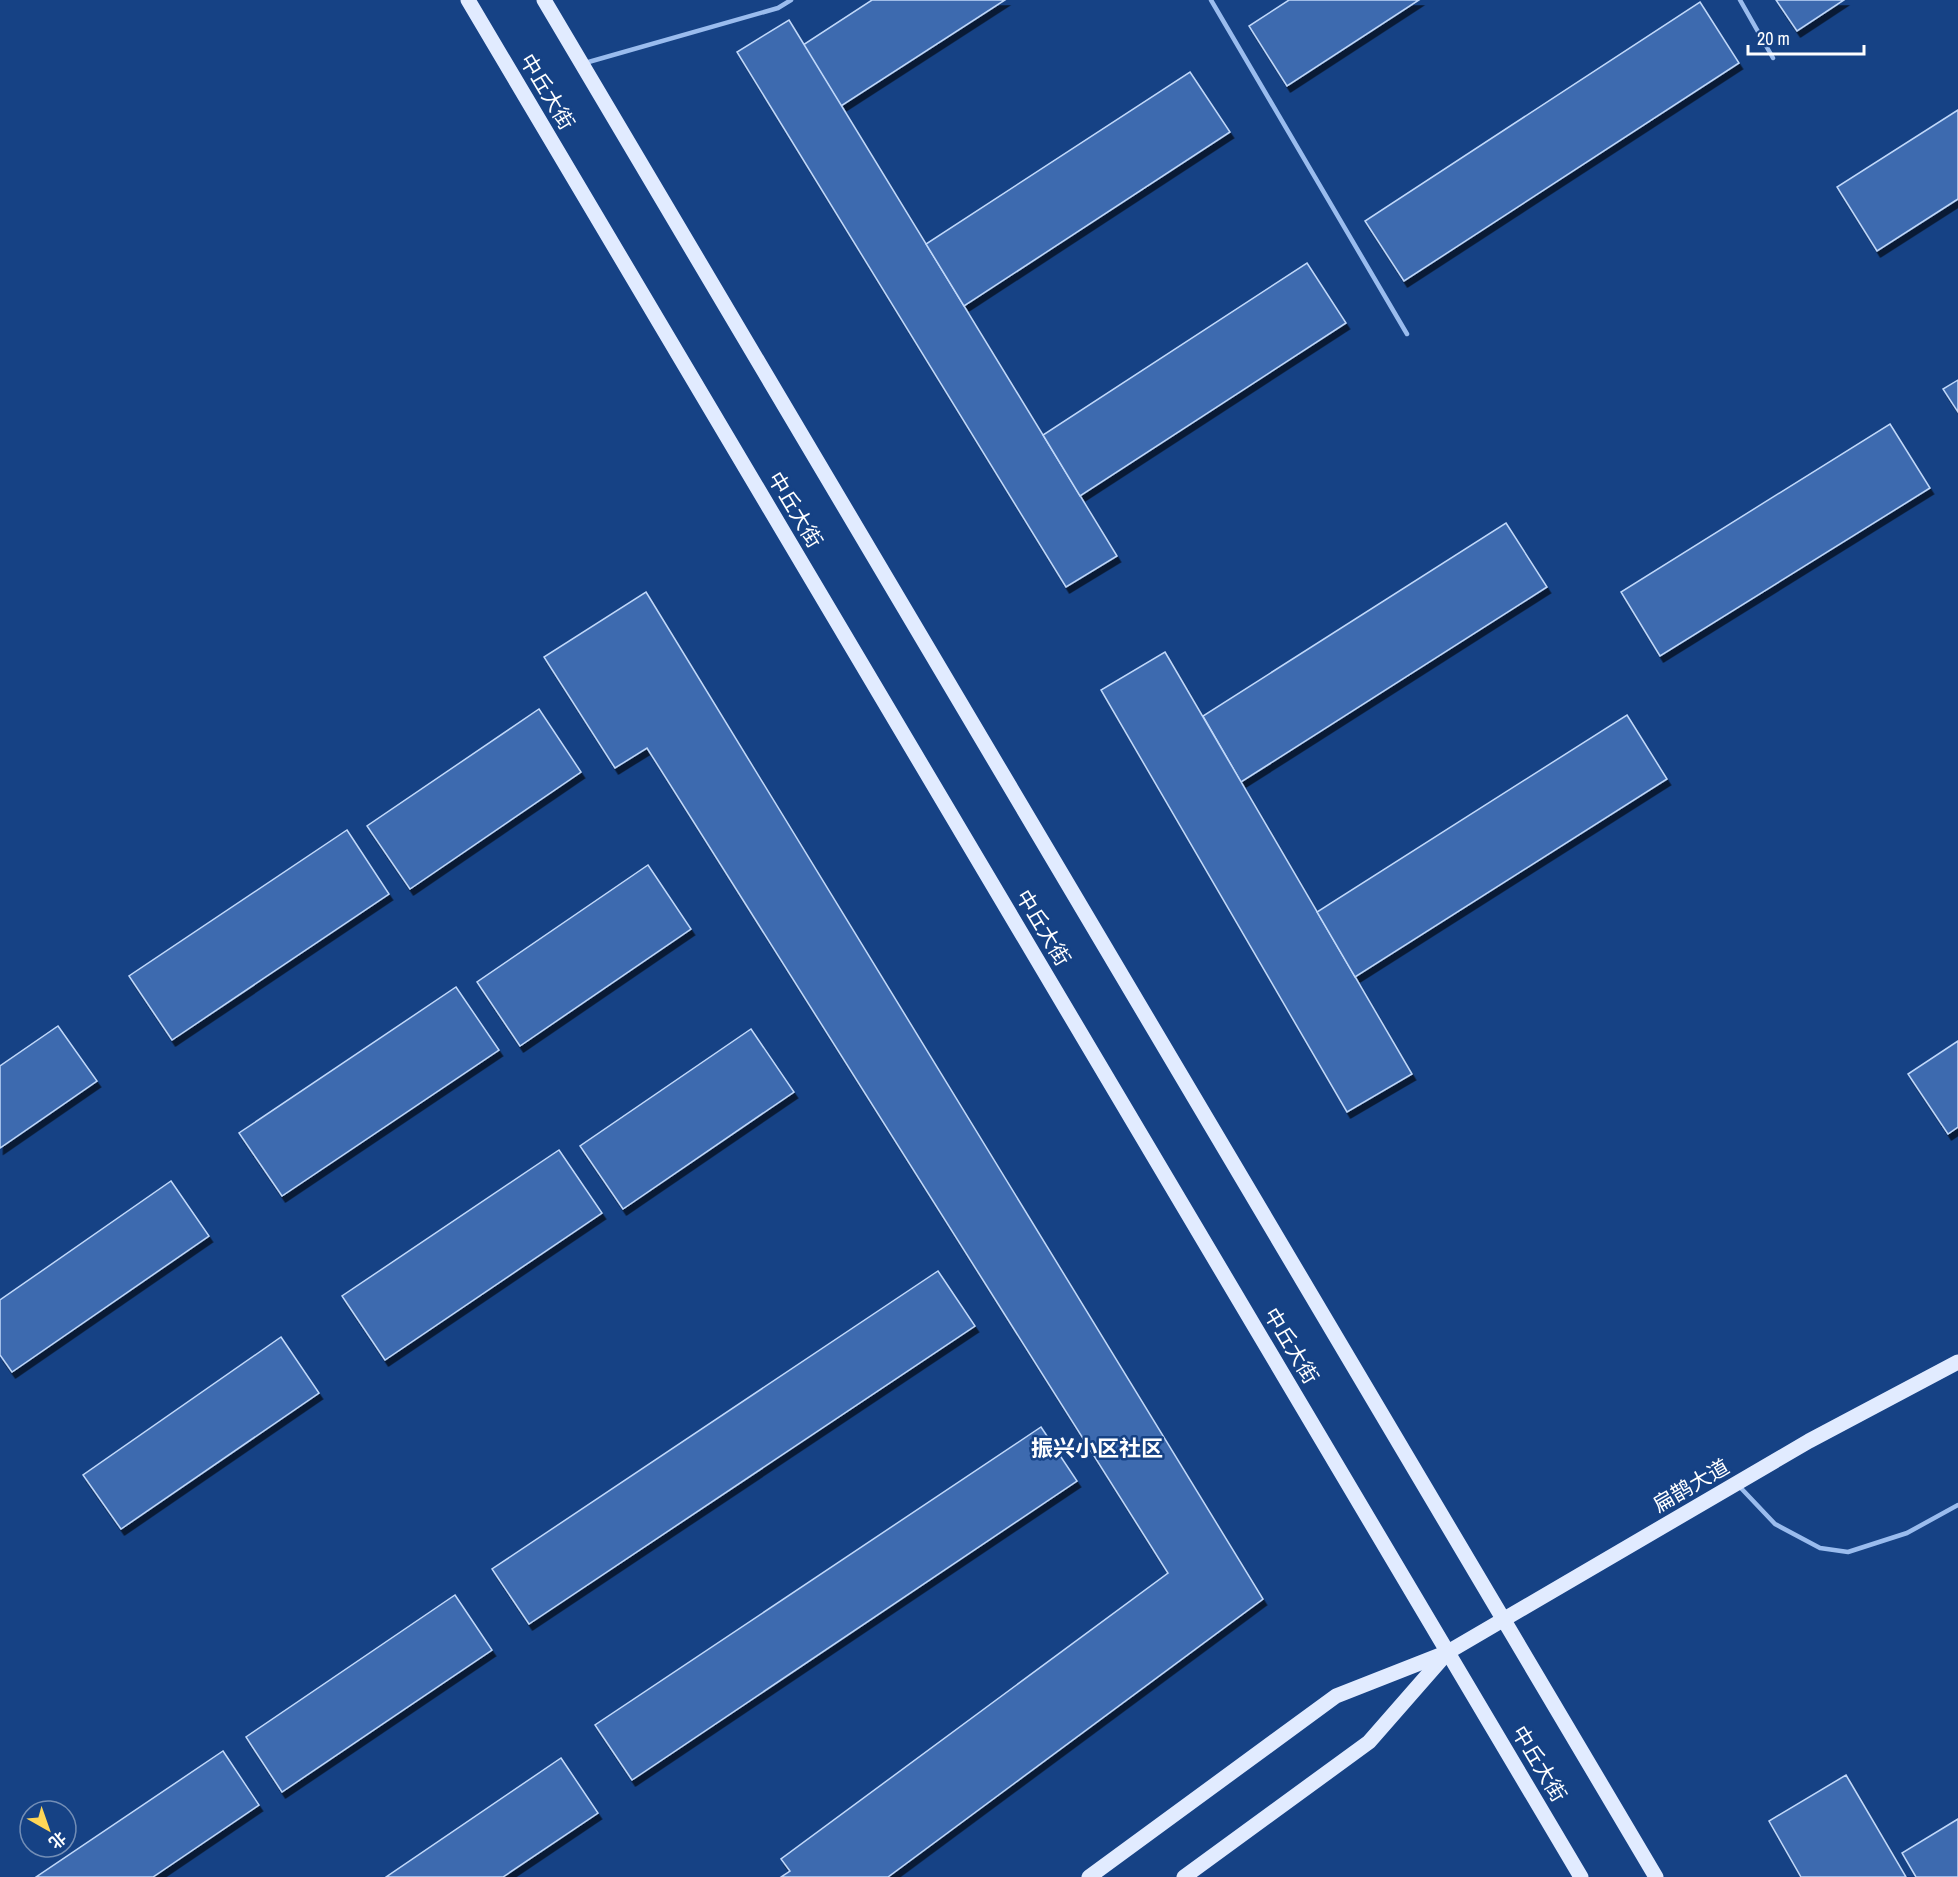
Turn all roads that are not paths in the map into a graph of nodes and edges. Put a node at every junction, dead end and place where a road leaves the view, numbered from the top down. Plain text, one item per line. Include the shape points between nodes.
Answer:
1 (468, 0) edge
2 (544, 0) edge
3 (791, 0) edge
4 (1211, 0) edge
5 (1740, 0) edge
6 (1773, 58) dead end
7 (582, 64) junction
8 (1407, 334) dead end
9 (1958, 1362) edge
10 (1737, 1484) junction
11 (1958, 1505) edge
12 (1503, 1620) junction
13 (1448, 1652) junction
14 (1089, 1877) edge
15 (1184, 1877) edge
16 (1581, 1877) edge
17 (1656, 1877) edge

1 - 13 main road, 中丘大街
2 - 7 main road, 中丘大街
3 - 7 lane via 778,8
4 - 8 lane
5 - 6 lane
7 - 12 main road, 中丘大街
9 - 10 main road, 扁鹊大道
10 - 11 lane via 1775,1524 1820,1548 1848,1552 1907,1533
10 - 12 main road, 扁鹊大道
12 - 13 main road, 扁鹊大道
12 - 17 main road, 中丘大街
13 - 14 main road via 1336,1696
13 - 15 main road via 1369,1742
13 - 16 main road, 中丘大街

